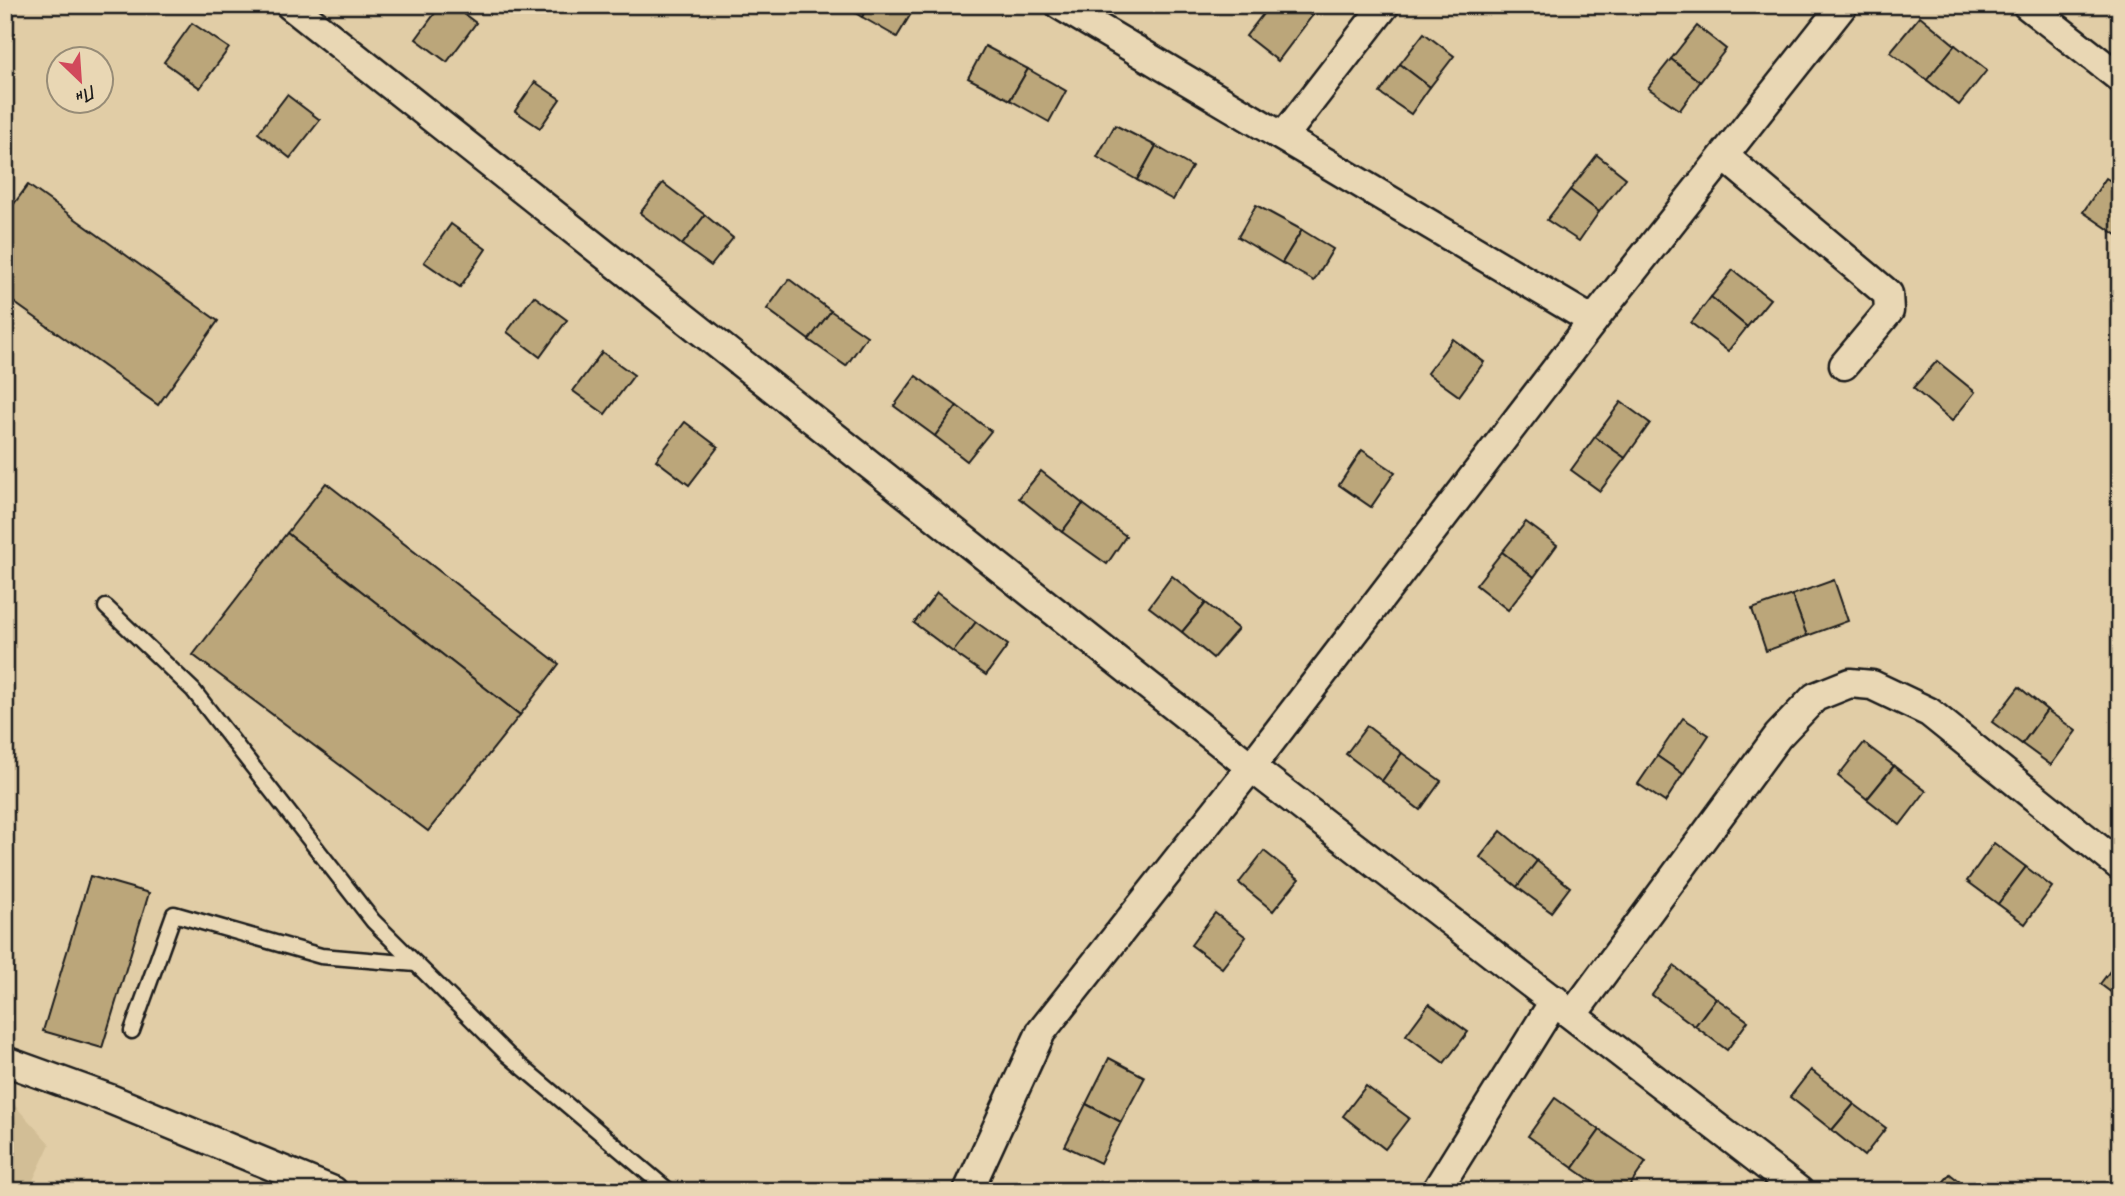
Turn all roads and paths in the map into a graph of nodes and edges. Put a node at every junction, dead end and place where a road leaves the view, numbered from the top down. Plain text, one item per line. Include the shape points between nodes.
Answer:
1 (290, 5) edge
2 (1060, 5) edge
3 (1385, 5) edge
4 (1843, 5) edge
5 (2027, 5) edge
6 (2120, 78) edge
7 (1283, 137) junction
8 (1724, 156) junction
9 (1593, 321) junction
10 (1844, 365) dead end
11 (106, 607) dead end
12 (1251, 767) junction
13 (2120, 866) edge
14 (416, 964) junction
15 (1564, 1007) junction
16 (132, 1031) dead end
17 (5, 1061) edge
18 (333, 1191) edge
19 (669, 1191) edge
20 (968, 1191) edge
21 (1436, 1191) edge
22 (1798, 1191) edge

1 - 12 street
2 - 7 street
3 - 7 street
4 - 8 street
5 - 6 street
7 - 9 street
8 - 9 street
8 - 10 street via 1888,293 1889,311
9 - 12 street
11 - 14 lane via 193,690 373,920
12 - 15 street
12 - 20 street via 1041,1032
13 - 15 street via 1929,712 1872,685 1850,683 1815,697 1778,736
14 - 16 lane via 321,956 174,914
14 - 19 lane via 508,1055
15 - 21 street
15 - 22 street
17 - 18 street

